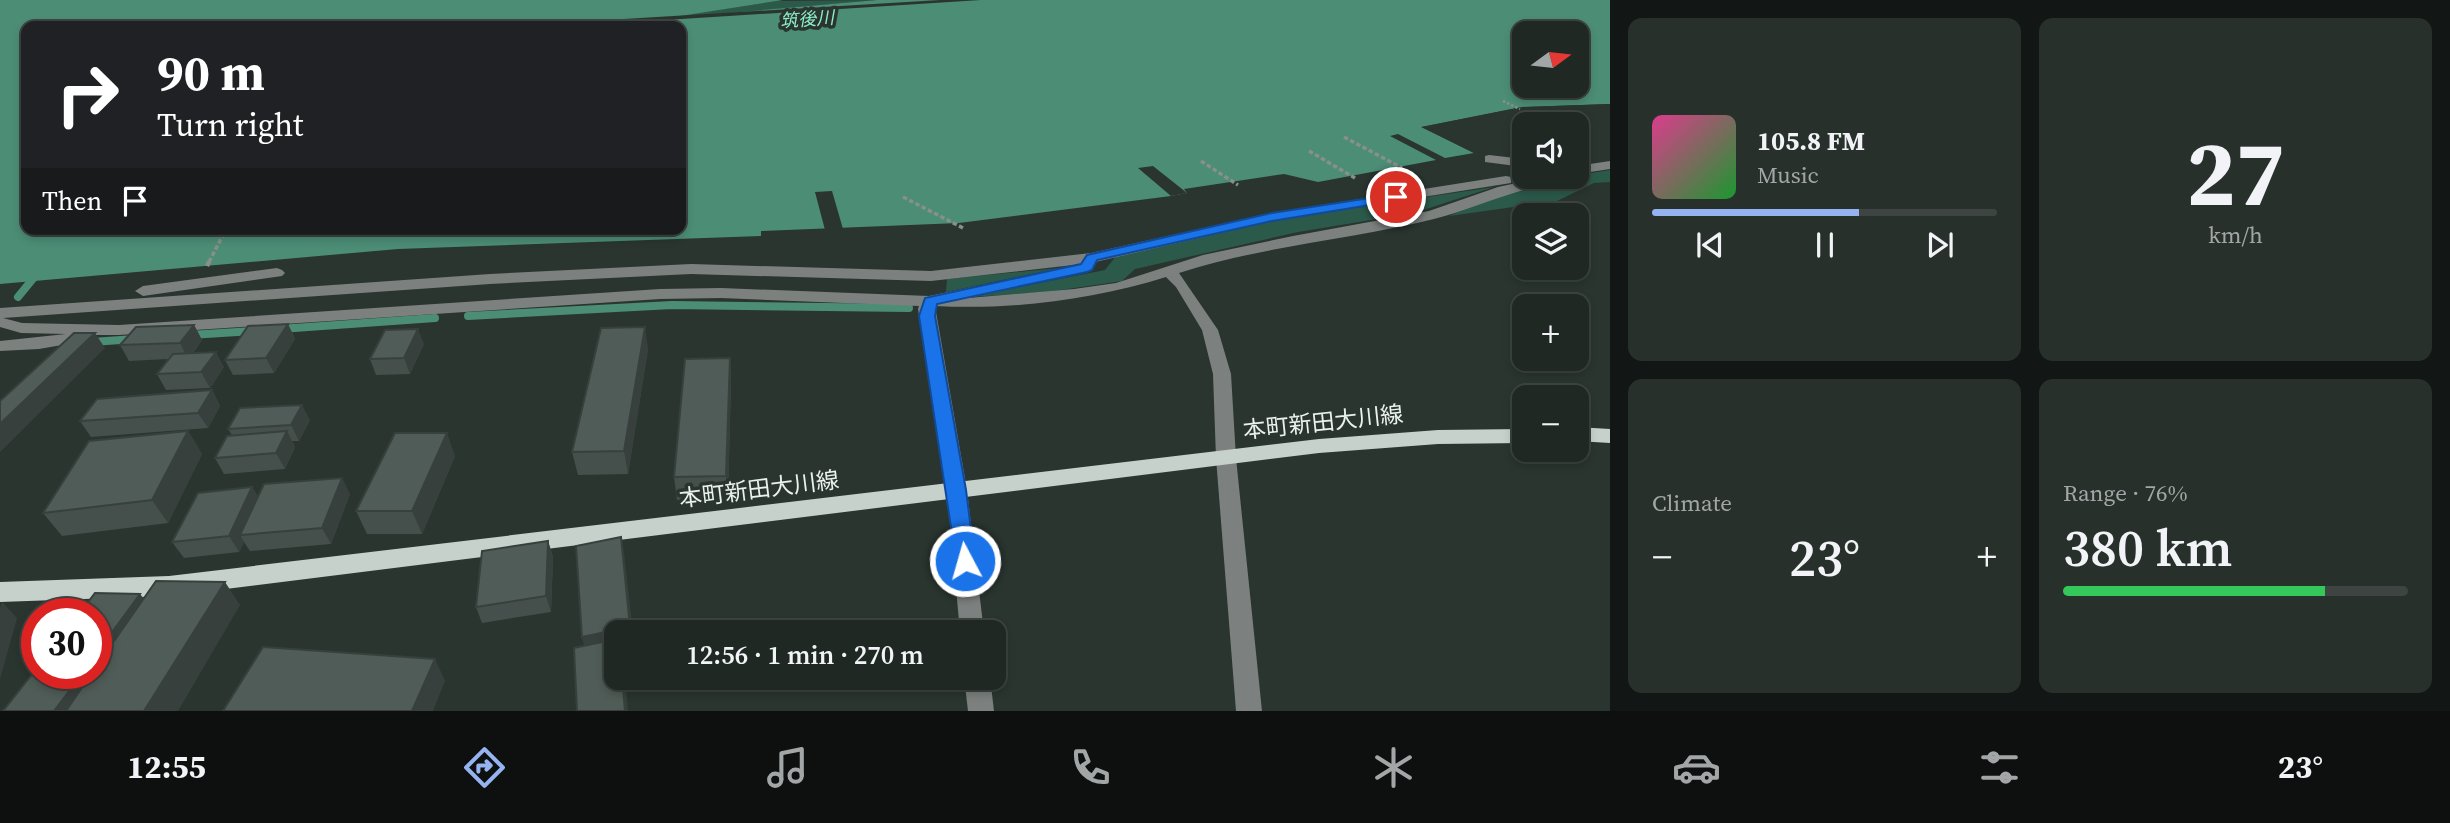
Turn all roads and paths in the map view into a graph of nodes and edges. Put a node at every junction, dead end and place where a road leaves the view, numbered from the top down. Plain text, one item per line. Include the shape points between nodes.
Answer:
1 (1503, 101) dead end
2 (1520, 109) dead end
3 (1344, 137) dead end
4 (1309, 151) dead end
5 (1610, 156) edge
6 (1489, 159) dead end
7 (1589, 159) edge
8 (1201, 161) dead end
9 (1512, 162) edge
10 (1610, 165) edge
11 (1402, 168) dead end
12 (1589, 168) edge
13 (1355, 178) dead end
14 (1512, 179) edge
15 (1238, 184) dead end
16 (1512, 188) edge
17 (903, 197) dead end
18 (965, 229) dead end
19 (223, 235) edge
20 (1091, 258) junction
21 (1169, 271) junction
22 (204, 273) dead end
23 (277, 273) dead end
24 (930, 301) junction
25 (76, 307) junction
26 (0, 313) edge
27 (0, 321) edge
28 (119, 330) junction
29 (0, 346) edge
30 (1589, 435) edge
31 (1512, 436) edge
32 (1610, 436) edge
33 (1226, 458) junction
34 (957, 490) junction
35 (0, 592) edge
36 (971, 620) edge
37 (979, 690) edge
38 (981, 711) edge
39 (1249, 711) edge

1 - 2 path
3 - 11 path
4 - 13 path
5 - 7 street
6 - 9 street
8 - 15 path
10 - 12 street
14 - 20 street via 1272,217
16 - 21 street via 1432,215 1293,240
17 - 18 path
19 - 22 path
20 - 24 street via 1087,267
20 - 25 street via 930,276 691,269
21 - 24 street via 1118,287 1074,294 972,303
21 - 33 street via 1210,330 1222,374
23 - 25 street via 90,298
24 - 28 street via 660,294
24 - 34 street via 927,316
25 - 26 street
27 - 28 street via 20,328
28 - 29 street
30 - 32 main road
31 - 33 main road, 本町新田大川線 via 1332,445
33 - 34 main road, 本町新田大川線
33 - 39 street
34 - 35 main road, 本町新田大川線 via 169,586
34 - 36 street
37 - 38 street

